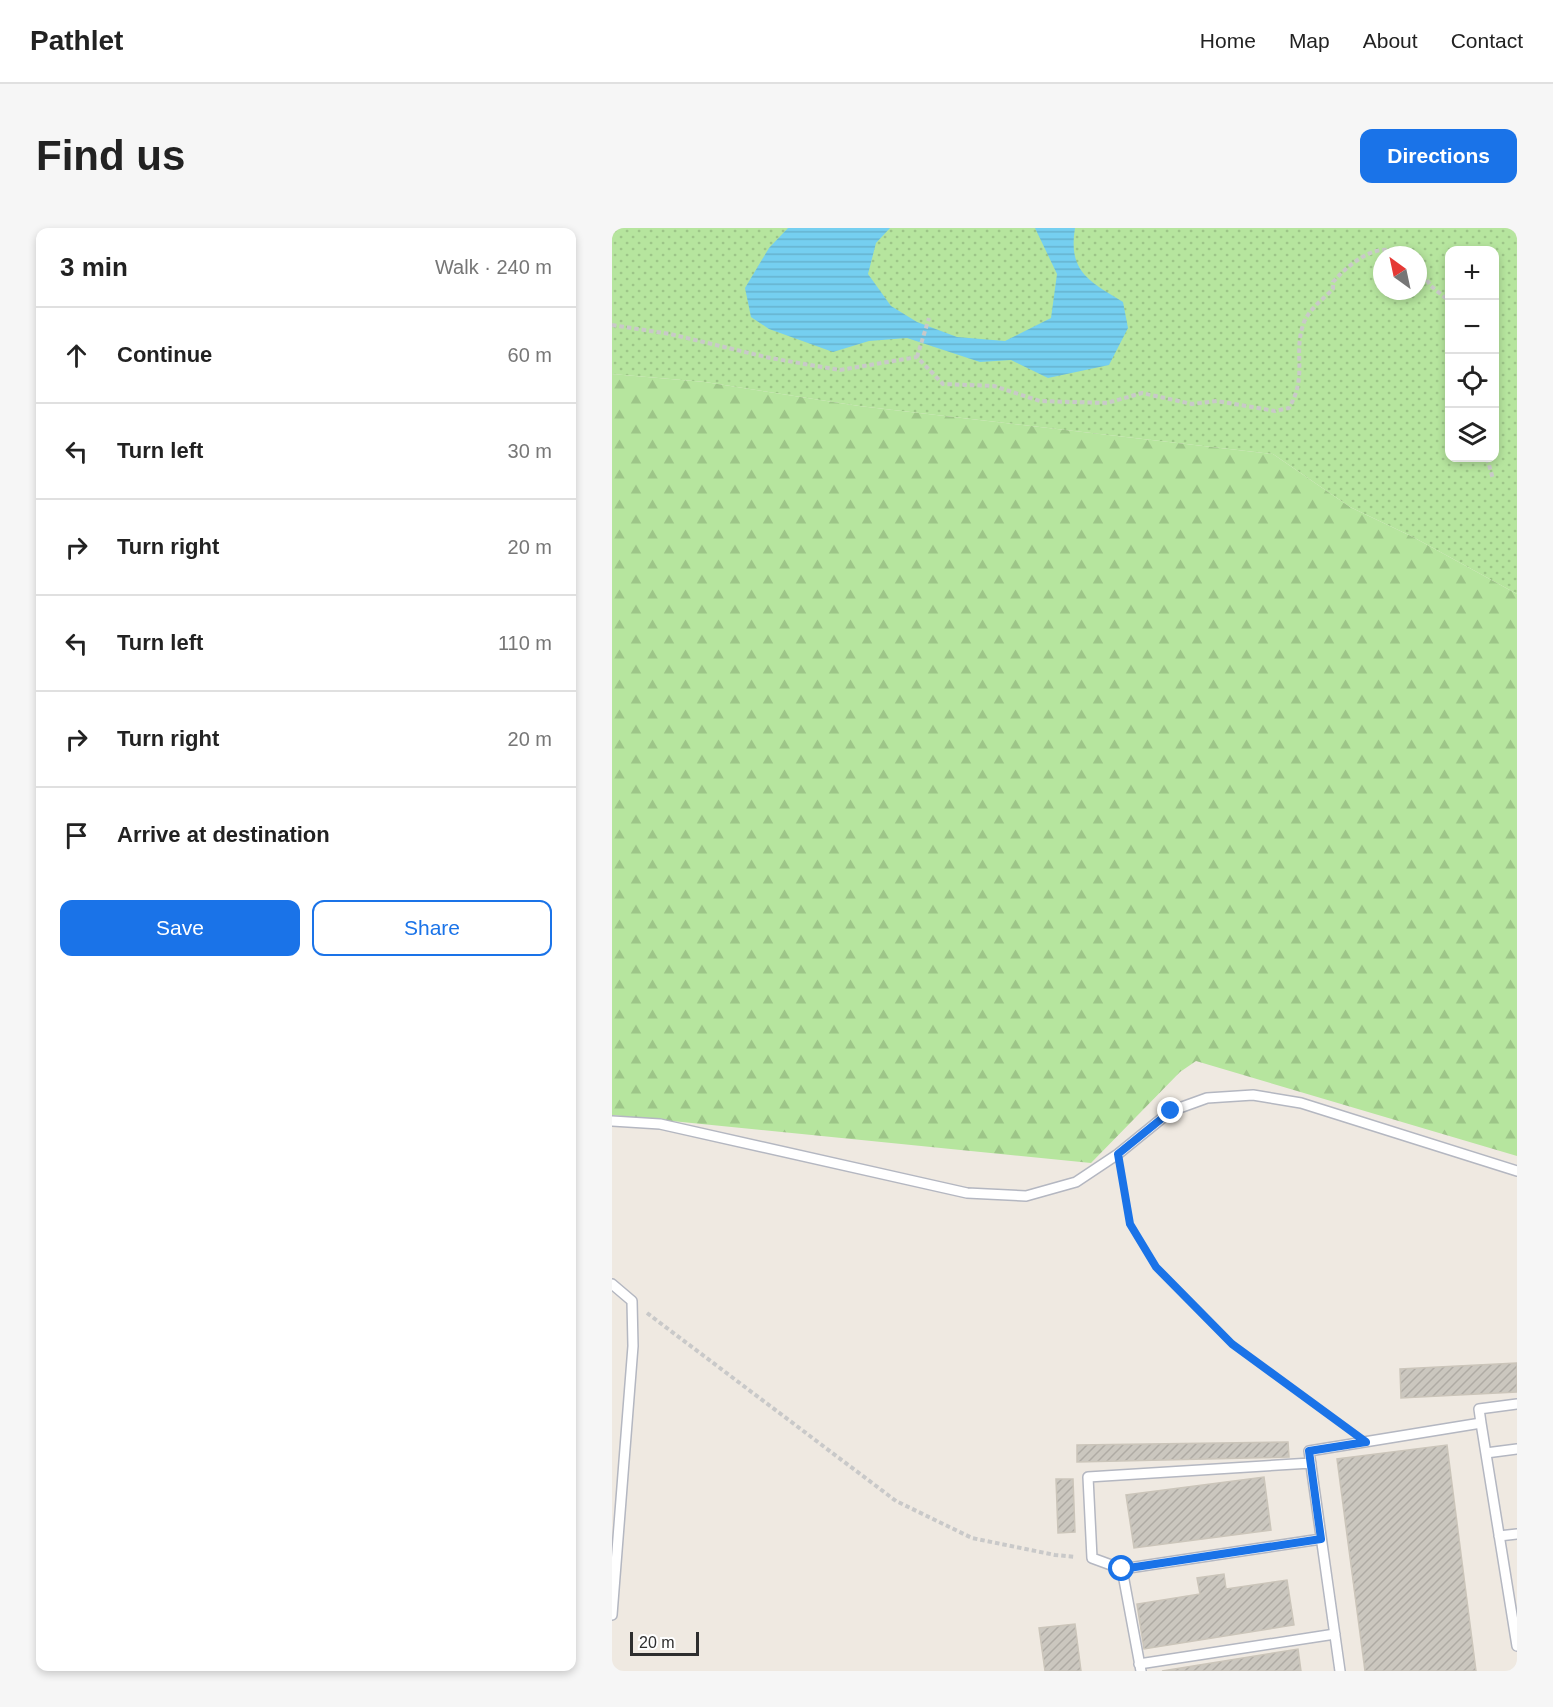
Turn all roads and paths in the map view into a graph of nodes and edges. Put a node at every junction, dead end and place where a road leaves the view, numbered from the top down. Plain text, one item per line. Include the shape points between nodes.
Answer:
1 (1373, 251) edge
2 (1427, 280) edge
3 (1448, 300) edge
4 (929, 318) dead end
5 (612, 326) edge
6 (917, 357) junction
7 (1488, 462) edge
8 (1493, 479) dead end
9 (612, 1121) edge
10 (1118, 1154) junction
11 (1517, 1172) edge
12 (612, 1284) edge
13 (632, 1301) junction
14 (1517, 1404) edge
15 (1481, 1423) junction
16 (1366, 1442) junction
17 (1517, 1449) edge
18 (1486, 1453) junction
19 (1311, 1463) junction
20 (622, 1504) junction
21 (612, 1505) edge
22 (1517, 1534) edge
23 (1499, 1536) junction
24 (1321, 1539) junction
25 (1092, 1558) junction
26 (1122, 1569) junction
27 (612, 1615) edge
28 (1335, 1634) junction
29 (1517, 1646) edge
30 (1140, 1667) edge
31 (1340, 1671) edge

1 - 6 path via 1349,264 1303,324 1298,392 1289,408 1275,411 1217,401 1192,404 1143,393 1107,403 1040,401 994,386 943,384
2 - 3 path
4 - 6 path
5 - 6 path via 670,334 840,370
7 - 8 path
9 - 10 lane via 660,1124 967,1193 1026,1196 1076,1182
10 - 11 lane via 1171,1111 1207,1098 1253,1095 1301,1103
10 - 16 path via 1130,1224 1156,1267 1232,1344
12 - 13 lane
13 - 20 lane via 633,1346
13 - 25 path via 896,1501 972,1538 1055,1555
14 - 15 lane via 1479,1409
15 - 16 lane
15 - 18 lane
16 - 19 lane via 1309,1451
17 - 18 lane
18 - 23 lane
19 - 24 lane
19 - 25 lane via 1088,1477
20 - 21 lane
20 - 27 lane
22 - 23 lane
23 - 29 lane
24 - 26 lane
24 - 28 lane
25 - 26 lane
26 - 30 lane
28 - 30 lane
28 - 31 lane

